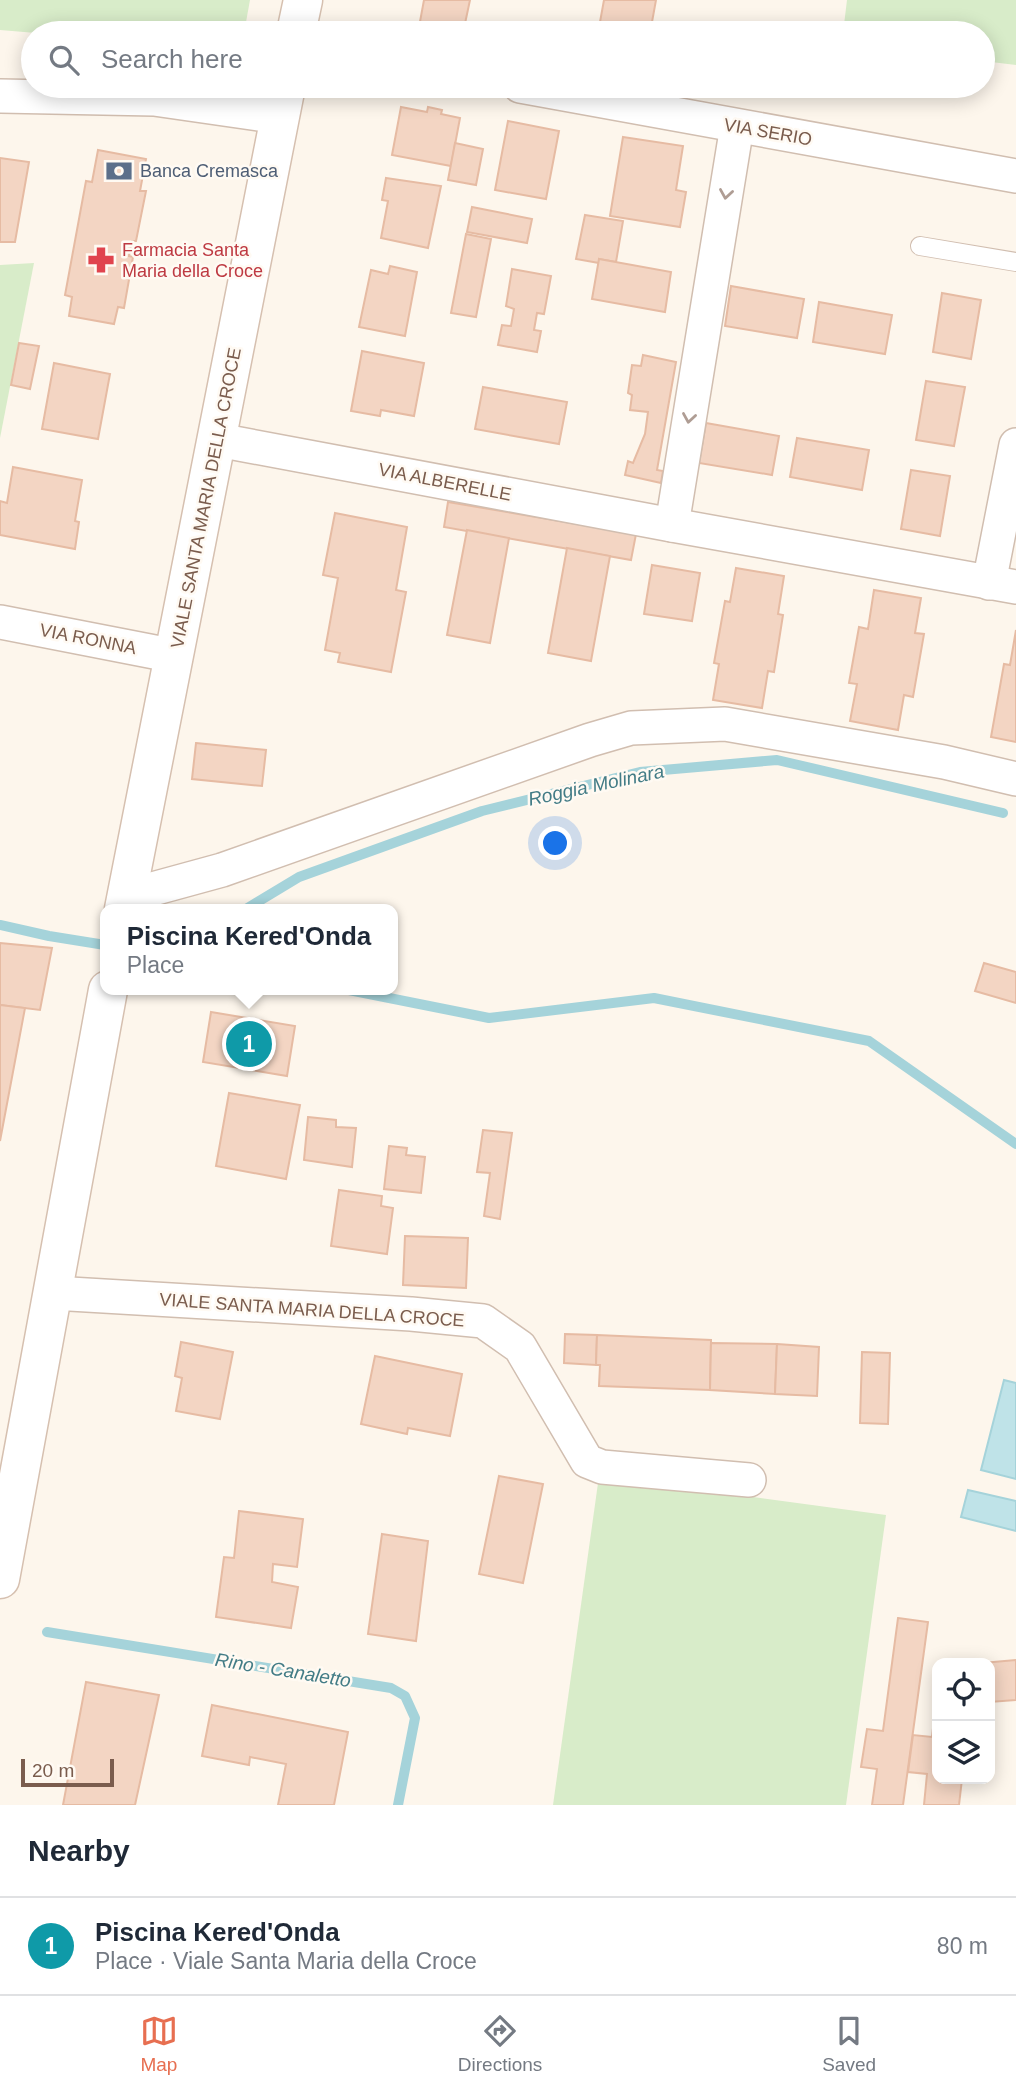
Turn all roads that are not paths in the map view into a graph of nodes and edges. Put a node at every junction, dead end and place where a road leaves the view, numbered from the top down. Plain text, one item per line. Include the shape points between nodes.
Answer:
1 (303, 0) edge
2 (299, 21) edge
3 (0, 96) edge
4 (21, 96) edge
5 (103, 98) edge
6 (585, 98) edge
7 (283, 101) edge
8 (737, 126) junction
9 (1016, 176) edge
10 (920, 246) dead end
11 (1016, 262) edge
12 (218, 440) junction
13 (1016, 445) edge
14 (672, 525) junction
15 (1003, 585) edge
16 (0, 622) edge
17 (175, 656) junction
18 (1016, 779) edge
19 (125, 903) edge
20 (107, 995) edge
21 (52, 1293) junction
22 (749, 1480) dead end
23 (0, 1579) edge

1 - 2 main road
3 - 4 street
5 - 7 street
6 - 8 street, VIA SERIO
7 - 12 main road, VIALE SANTA MARIA DELLA CROCE
8 - 9 street, VIA SERIO
8 -> 14 street
10 - 11 lane
12 - 14 street, VIA ALBERELLE
12 - 17 main road, VIALE SANTA MARIA DELLA CROCE
13 - 15 street, VIA ALBERELLE
14 - 15 street, VIA ALBERELLE
16 - 17 street, VIA RONNA
17 - 19 main road, VIALE SANTA MARIA DELLA CROCE
18 - 19 street via 932,759 724,723 631,728
20 - 21 main road
21 - 22 street, VIALE SANTA MARIA DELLA CROCE via 483,1321 520,1346 587,1461 602,1467
21 - 23 main road

